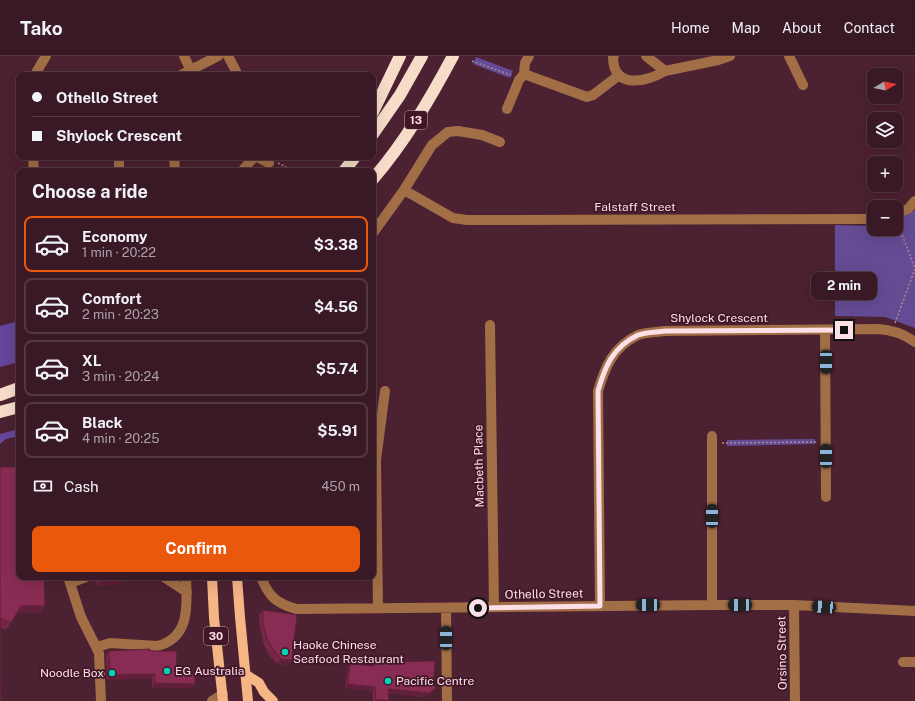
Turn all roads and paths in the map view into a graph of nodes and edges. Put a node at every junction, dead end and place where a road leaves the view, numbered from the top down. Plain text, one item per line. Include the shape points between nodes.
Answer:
1 (46, 56) edge
2 (184, 56) edge
3 (218, 56) edge
4 (228, 56) edge
5 (400, 56) edge
6 (422, 56) edge
7 (453, 56) edge
8 (528, 56) edge
9 (614, 56) edge
10 (646, 56) edge
11 (728, 56) edge
12 (789, 56) edge
13 (472, 61) dead end
14 (665, 71) junction
15 (37, 72) edge
16 (192, 72) edge
17 (236, 72) edge
18 (618, 76) junction
19 (522, 77) junction
20 (802, 85) dead end
21 (376, 106) edge
22 (507, 108) dead end
23 (376, 130) edge
24 (500, 142) dead end
25 (253, 160) edge
26 (262, 160) edge
27 (353, 160) edge
28 (269, 163) dead end
29 (245, 168) edge
30 (347, 168) edge
31 (376, 175) edge
32 (404, 190) junction
33 (915, 201) edge
34 (903, 211) edge
35 (867, 219) edge
36 (376, 229) edge
37 (903, 236) edge
38 (915, 269) edge
39 (490, 325) dead end
40 (825, 330) junction
41 (892, 330) junction
42 (915, 342) edge
43 (16, 389) edge
44 (385, 391) dead end
45 (0, 395) edge
46 (16, 407) edge
47 (0, 412) edge
48 (712, 439) joint
49 (826, 442) junction
50 (826, 497) dead end
51 (69, 580) edge
52 (169, 580) edge
53 (186, 580) edge
54 (212, 580) edge
55 (237, 580) edge
56 (262, 580) edge
57 (187, 592) junction
58 (712, 605) junction
59 (794, 605) junction
60 (600, 606) junction
61 (494, 607) junction
62 (378, 608) junction
63 (446, 608) junction
64 (915, 612) edge
65 (97, 647) junction
66 (903, 662) dead end
67 (915, 662) edge
68 (245, 674) junction
69 (223, 698) edge
70 (101, 701) edge
71 (212, 701) edge
72 (248, 701) edge
73 (273, 701) edge
74 (447, 701) edge
75 (795, 701) edge

1 - 15 street
2 - 16 street
3 - 16 street
4 - 17 street
5 - 21 highway
6 - 23 highway, 13
7 - 31 highway, 13 via 404,138
8 - 19 street
9 - 18 street via 614,72
10 - 14 street
11 - 14 street
12 - 20 street
13 - 19 path
14 - 18 street via 655,77 641,79 631,80
18 - 19 street via 587,97
19 - 22 street
24 - 32 street via 482,134 448,132 432,144
25 - 29 street
26 - 28 street
27 - 30 highway
32 - 35 street, Falstaff Street via 453,218 467,220
32 - 36 street
33 - 34 street
37 - 38 path
38 - 41 path
39 - 61 street, Macbeth Place
40 - 41 street, Shylock Crescent
40 - 49 street
40 - 60 street, Shylock Crescent via 666,331 639,334 618,348 604,369 598,391
41 - 42 street, Shylock Crescent via 906,335
43 - 45 highway
44 - 62 street via 376,460
46 - 47 highway
48 - 49 path
48 - 58 street
49 - 50 street
51 - 65 street via 81,617
52 - 57 street
53 - 57 street
54 - 69 main road, 30
55 - 68 main road, 30
56 - 62 street, Othello Street via 272,597 282,605 296,609
57 - 65 street via 185,620 176,635 168,641 157,646 110,644
58 - 59 street, Othello Street
58 - 60 street, Othello Street
59 - 64 street, Othello Street
59 - 75 street, Orsino Street
60 - 61 street, Othello Street
61 - 63 street, Othello Street
62 - 63 street, Othello Street
63 - 74 street
65 - 70 street via 100,659
66 - 67 street
68 - 72 main road, 30
68 - 73 main road via 258,683
69 - 71 street

